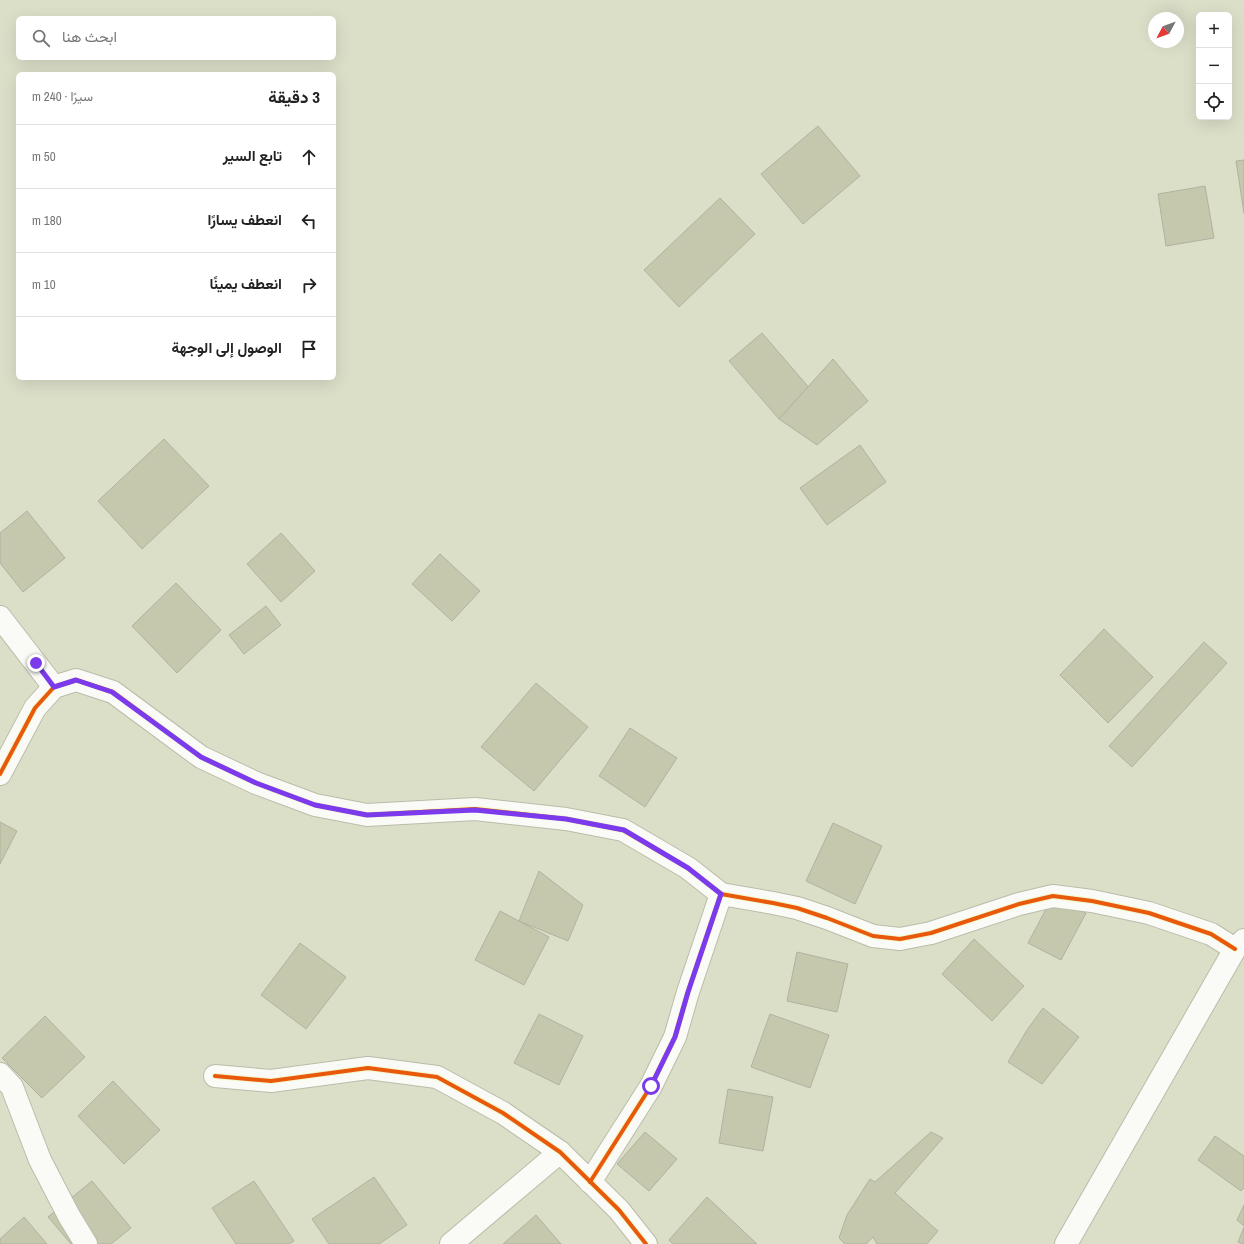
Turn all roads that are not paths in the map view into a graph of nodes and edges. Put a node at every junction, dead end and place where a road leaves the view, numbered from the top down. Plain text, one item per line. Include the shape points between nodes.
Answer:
1 (0, 617) edge
2 (54, 687) junction
3 (0, 774) edge
4 (721, 894) junction
5 (1239, 945) edge
6 (0, 1074) edge
7 (215, 1076) dead end
8 (560, 1152) junction
9 (590, 1182) junction
10 (86, 1244) edge
11 (451, 1244) edge
12 (646, 1244) edge
13 (1066, 1244) edge

1 - 2 street
2 - 3 street via 35,708
2 - 4 street via 76,680 112,692 201,757 256,783 315,805 367,815 475,810 566,819 624,830 688,868
4 - 5 street via 797,908 873,936 900,939 931,933 1019,904 1053,896 1149,913
4 - 9 street via 675,1037 651,1086
5 - 13 street
6 - 10 street via 12,1087 40,1160
7 - 8 street via 270,1081 368,1068 437,1077 503,1113
8 - 9 street
8 - 11 street
9 - 12 street via 619,1210

